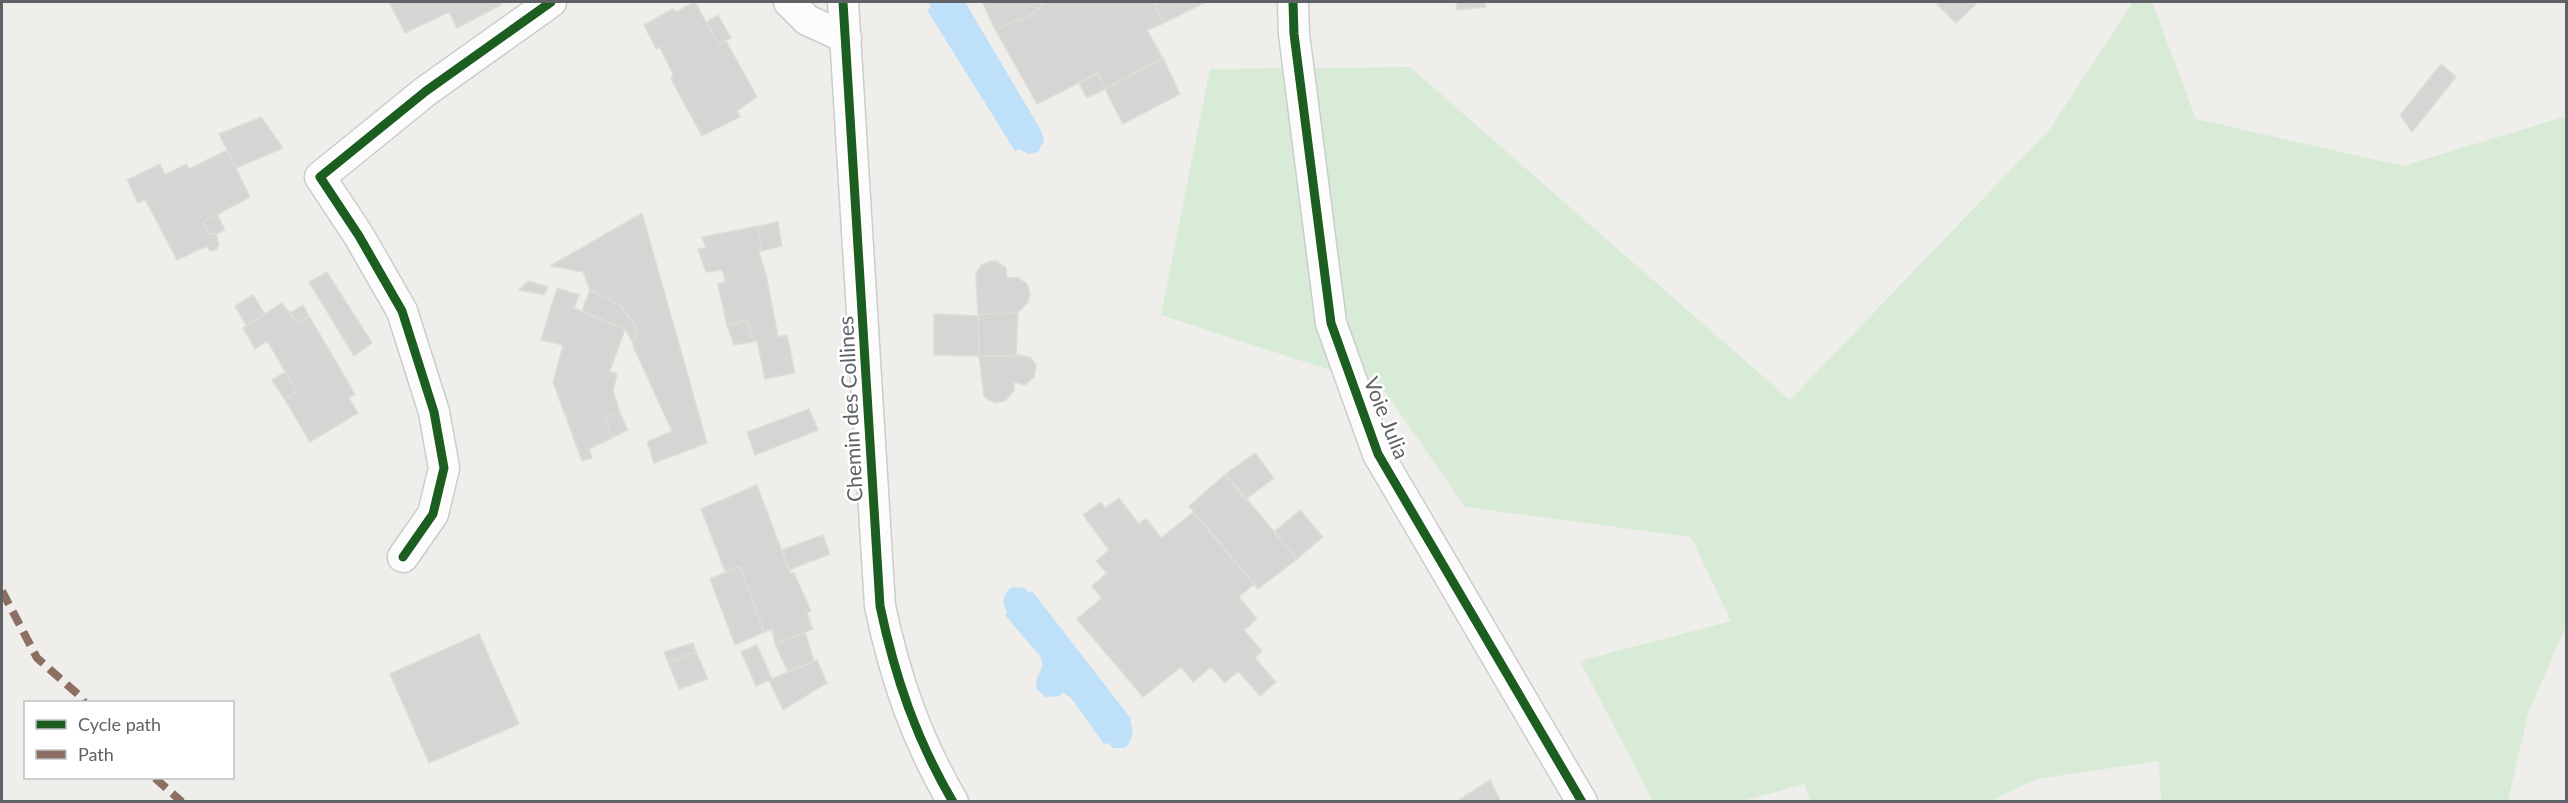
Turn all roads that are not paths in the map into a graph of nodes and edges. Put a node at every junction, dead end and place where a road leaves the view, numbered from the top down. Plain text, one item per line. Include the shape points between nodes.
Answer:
1 (551, 2) edge
2 (789, 2) edge
3 (843, 2) edge
4 (1293, 2) edge
5 (846, 38) junction
6 (403, 556) dead end
7 (953, 801) edge
8 (1582, 801) edge

1 - 6 street via 426,91 320,177 402,311 434,412 444,468 433,514
2 - 5 street via 807,20
3 - 5 street, Chemin des Collines
4 - 8 street, Voie Julia via 1331,323 1378,454
5 - 7 street, Chemin des Collines via 880,606 909,712

